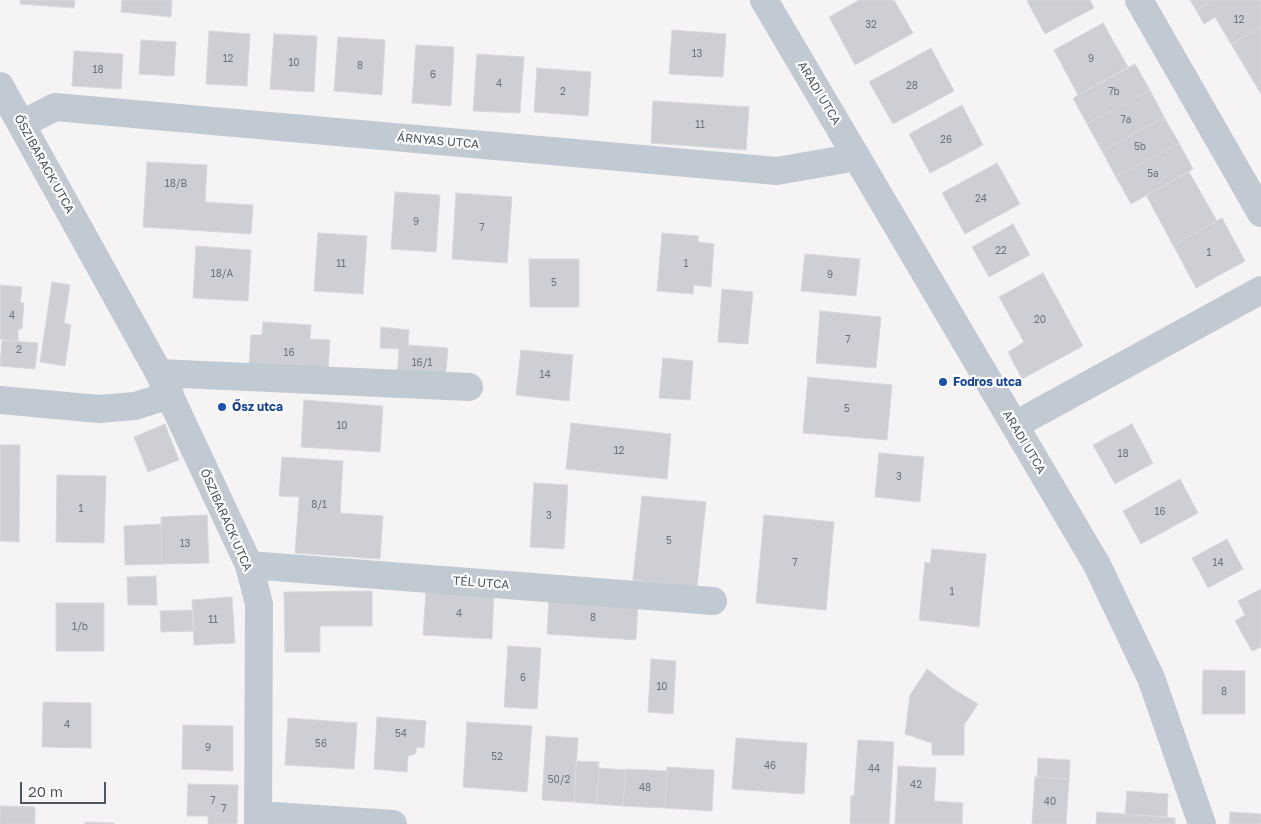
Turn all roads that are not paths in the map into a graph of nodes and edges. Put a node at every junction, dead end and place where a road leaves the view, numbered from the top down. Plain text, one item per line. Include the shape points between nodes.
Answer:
1 (764, 0) edge
2 (1139, 0) edge
3 (0, 86) edge
4 (22, 124) junction
5 (857, 157) junction
6 (1261, 213) edge
7 (1261, 290) edge
8 (164, 384) junction
9 (469, 387) dead end
10 (0, 400) edge
11 (1015, 425) junction
12 (249, 565) junction
13 (713, 601) dead end
14 (258, 820) edge
15 (393, 824) edge
16 (1202, 824) edge

1 - 5 street, ARADI UTCA
2 - 6 street
3 - 4 street, ŐSZIBARACK UTCA
4 - 5 street, ÁRNYAS UTCA via 55,107 777,171
4 - 8 street, ŐSZIBARACK UTCA
5 - 11 street, ARADI UTCA
7 - 11 street
8 - 9 street
8 - 10 street via 135,406 99,409
8 - 12 street, ŐSZIBARACK UTCA
11 - 16 street, ARADI UTCA via 1097,566 1151,678
12 - 13 street, TÉL UTCA
12 - 14 street, ŐSZIBARACK UTCA via 259,604
14 - 15 street

